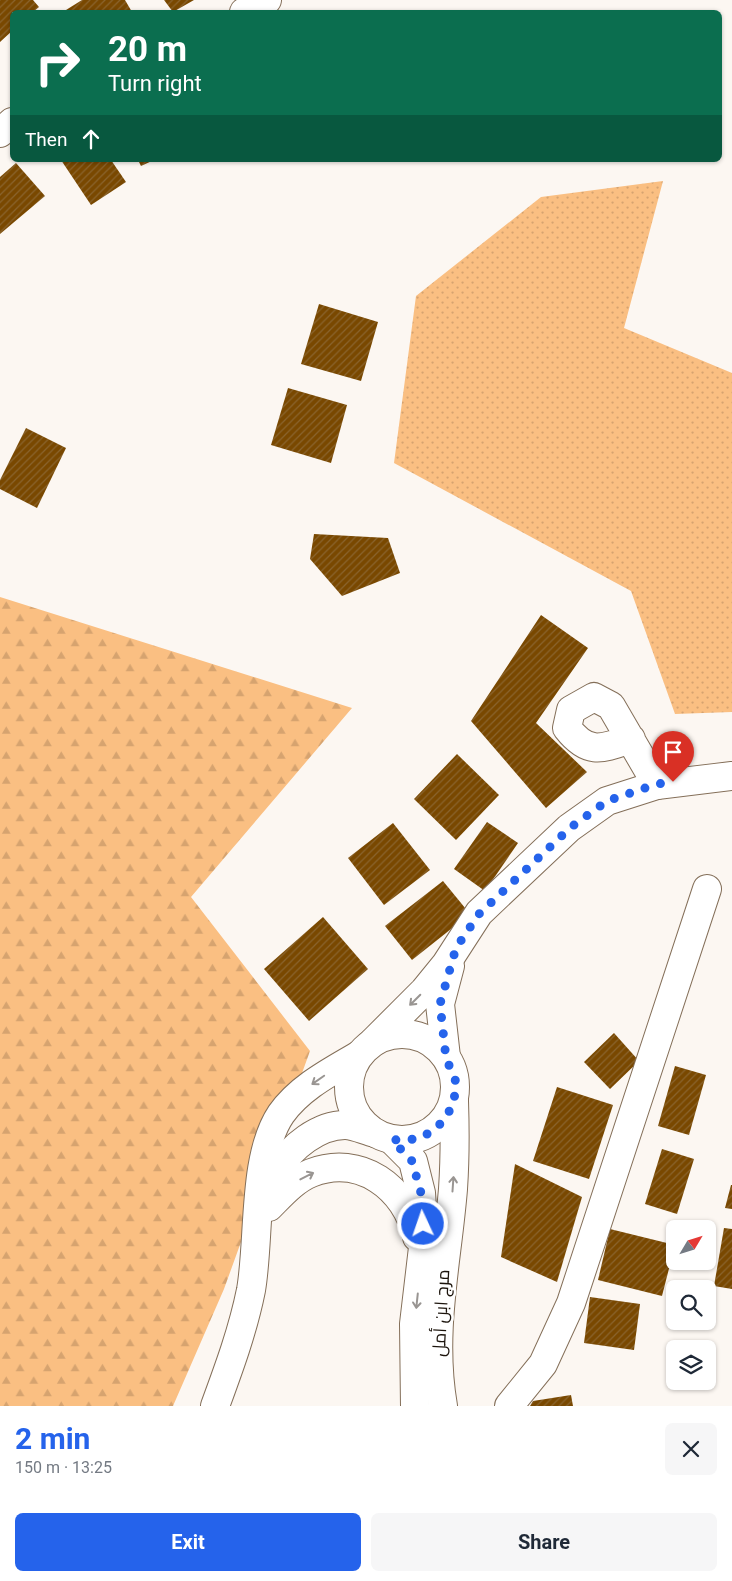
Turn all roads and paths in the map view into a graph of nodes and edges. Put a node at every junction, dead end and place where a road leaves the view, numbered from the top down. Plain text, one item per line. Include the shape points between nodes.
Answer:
1 (267, 0) edge
2 (248, 10) edge
3 (10, 124) edge
4 (0, 133) edge
5 (631, 739) dead end
6 (732, 776) edge
7 (657, 784) junction
8 (707, 889) dead end
9 (456, 948) junction
10 (366, 1048) junction
11 (446, 1058) junction
12 (454, 1101) junction
13 (383, 1137) junction
14 (263, 1216) junction
15 (421, 1259) junction
16 (215, 1406) edge
17 (415, 1406) edge
18 (443, 1406) edge
19 (509, 1406) edge

1 - 2 street
3 - 4 street
5 - 7 street
6 - 7 street
7 - 9 street via 607,801 570,828 479,914
8 - 19 street via 571,1302 543,1364
9 -> 10 street via 424,991
9 - 11 street via 440,1004
10 - 11 street via 387,1036 406,1034 424,1038 440,1049
10 - 13 street via 351,1071 348,1090 351,1105 360,1121
10 -> 14 street via 319,1079 282,1114 271,1134 264,1165
11 - 12 street via 456,1082
12 - 13 street via 446,1118 433,1131 417,1139
18 -> 12 street, مرج ابن أمل via 437,1319 453,1190
13 - 14 street via 345,1125 307,1138 290,1153 279,1170
13 - 15 street, مرج ابن أمل via 412,1161 421,1193 424,1239
14 -> 15 street via 290,1185 310,1173 337,1166 363,1171 382,1181 401,1199 414,1222
14 - 16 street via 251,1289 234,1356
15 -> 17 street, مرج ابن أمل via 414,1324

